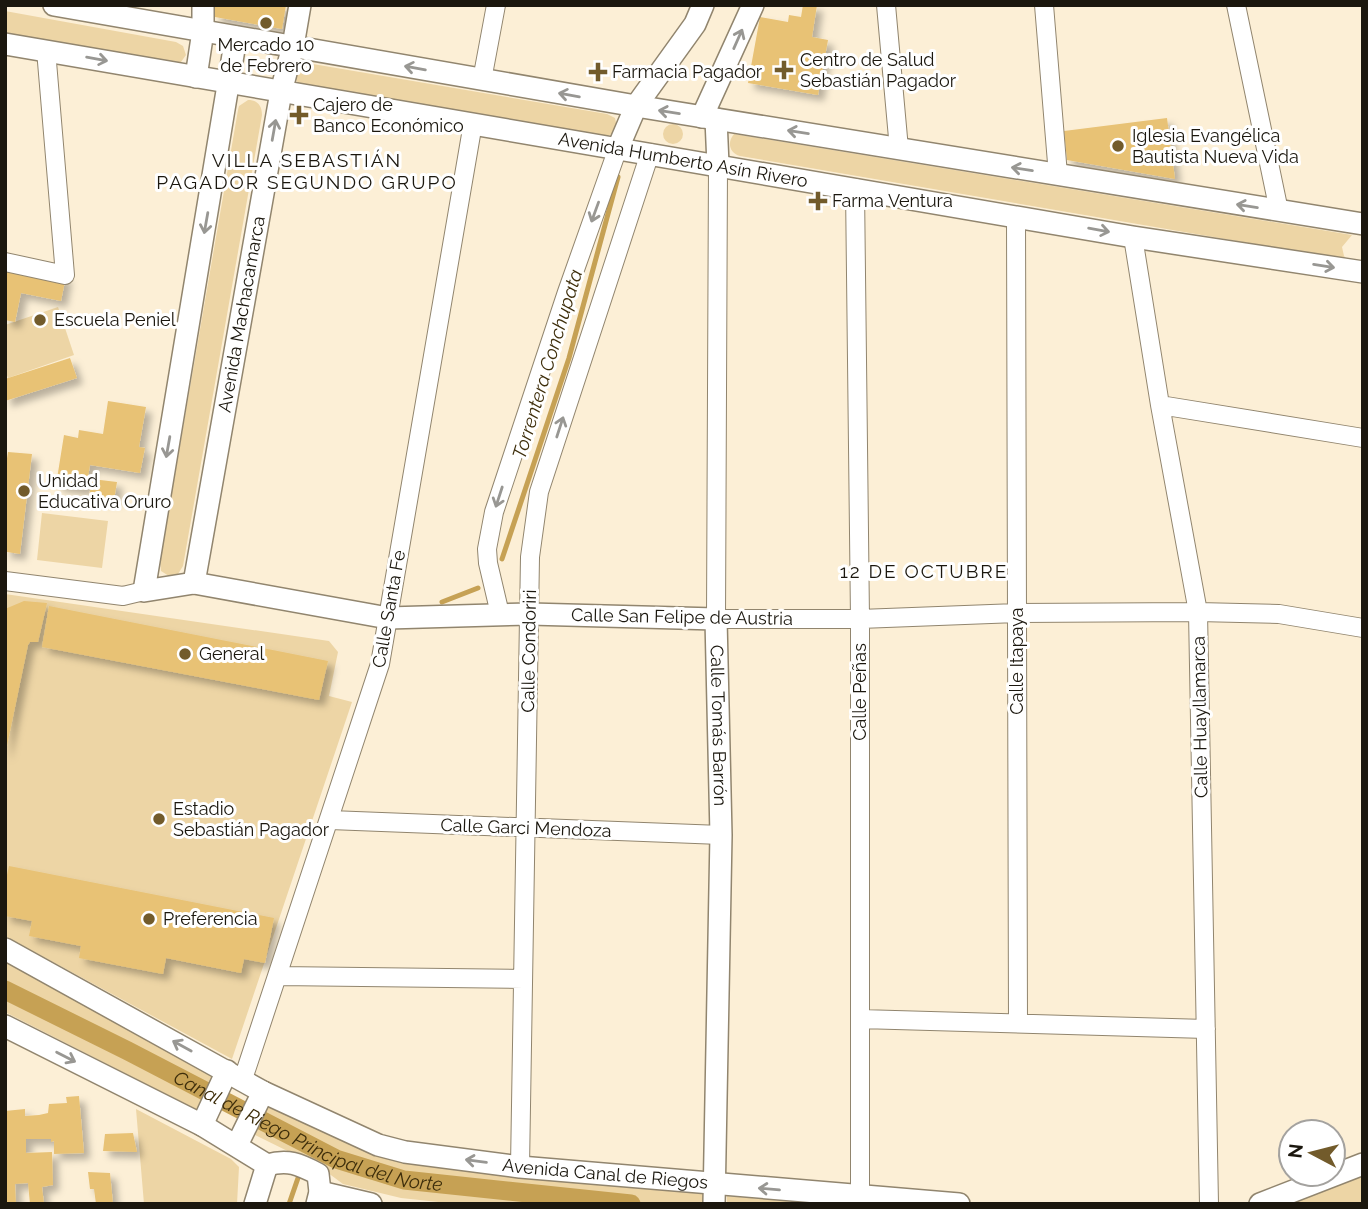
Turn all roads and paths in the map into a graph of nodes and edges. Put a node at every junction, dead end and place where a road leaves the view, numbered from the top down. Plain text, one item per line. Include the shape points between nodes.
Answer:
1 (54, 5) edge
2 (203, 5) edge
3 (300, 5) edge
4 (496, 5) edge
5 (703, 5) edge
6 (753, 5) edge
7 (886, 5) edge
8 (1044, 5) edge
9 (1236, 5) edge
10 (203, 31) junction
11 (236, 37) junction
12 (5, 44) edge
13 (293, 46) junction
14 (46, 50) junction
15 (196, 77) junction
16 (482, 80) junction
17 (230, 83) junction
18 (281, 92) junction
19 (636, 106) junction
20 (709, 118) junction
21 (473, 123) junction
22 (618, 148) junction
23 (899, 149) junction
24 (650, 153) junction
25 (718, 165) junction
26 (1058, 175) junction
27 (855, 188) junction
28 (1279, 211) junction
29 (1016, 216) junction
30 (1363, 224) edge
31 (1133, 237) junction
32 (5, 262) edge
33 (1362, 268) edge
34 (1160, 405) junction
35 (1363, 438) edge
36 (5, 581) edge
37 (194, 583) junction
38 (144, 591) junction
39 (1198, 612) junction
40 (1017, 613) junction
41 (500, 614) junction
42 (530, 614) junction
43 (388, 618) junction
44 (716, 619) junction
45 (860, 619) junction
46 (1363, 628) edge
47 (330, 820) junction
48 (526, 828) junction
49 (721, 835) junction
50 (5, 948) edge
51 (278, 976) junction
52 (523, 979) junction
53 (860, 1019) junction
54 (1017, 1023) junction
55 (5, 1026) edge
56 (1206, 1029) junction
57 (220, 1094) junction
58 (255, 1108) junction
59 (237, 1145) junction
60 (1363, 1164) edge
61 (267, 1165) junction
62 (520, 1167) junction
63 (714, 1194) edge
64 (860, 1196) junction
65 (319, 1198) edge
66 (256, 1204) edge
67 (371, 1204) edge
68 (959, 1204) edge
69 (1209, 1204) edge
70 (1260, 1204) edge

1 - 10 street
2 - 10 street
3 - 13 street, Avenida Machacamarca
4 - 16 street
5 - 19 street via 695,24
20 -> 6 street
7 - 23 street
8 - 26 street
9 - 28 street
10 - 11 street
10 - 15 street
11 - 13 street
11 - 17 street
12 - 14 street, Avenida Humberto Asín Rivero
16 -> 13 street
13 - 18 street, Avenida Machacamarca
14 -> 15 street, Avenida Humberto Asín Rivero
14 - 32 street via 65,275
15 - 17 street, Avenida Humberto Asín Rivero
19 -> 16 street
17 - 18 street, Avenida Humberto Asín Rivero
17 -> 38 street
18 - 21 street, Avenida Humberto Asín Rivero
37 -> 18 street, Avenida Machacamarca
20 -> 19 street
19 - 22 street
23 -> 20 street
20 - 25 street
21 - 22 street, Avenida Humberto Asín Rivero
21 - 43 street, Calle Santa Fe
22 - 24 street, Avenida Humberto Asín Rivero
22 -> 41 street via 494,512 487,550
26 -> 23 street
24 - 25 street, Avenida Humberto Asín Rivero
42 -> 24 street, Calle Condoriri via 530,557 539,492
25 - 27 street, Avenida Humberto Asín Rivero
25 - 44 street, Calle Tomás Barrón
28 -> 26 street
27 - 29 street, Avenida Humberto Asín Rivero
27 - 45 street, Calle Peñas
28 - 30 street
29 -> 31 street, Avenida Humberto Asín Rivero
29 - 40 street, Calle Itapaya
31 -> 33 street, Avenida Humberto Asín Rivero
31 - 34 street, Calle Huayllamarca
34 - 35 street
34 - 39 street, Calle Huayllamarca
36 - 38 street, Calle San Felipe de Austria via 123,596
37 - 38 street, Calle San Felipe de Austria
37 - 43 street, Calle San Felipe de Austria
39 - 40 street, Calle San Felipe de Austria
39 - 46 street, Calle San Felipe de Austria via 1279,614
39 - 56 street, Calle Huayllamarca
40 - 45 street, Calle San Felipe de Austria
40 - 54 street, Calle Itapaya
41 - 42 street, Calle San Felipe de Austria
41 - 43 street, Calle San Felipe de Austria
42 - 44 street, Calle San Felipe de Austria
42 - 48 street, Calle Condoriri
43 - 47 street, Calle Santa Fe via 380,664
44 - 45 street, Calle San Felipe de Austria
44 - 49 street, Calle Tomás Barrón
45 - 53 street, Calle Peñas
47 - 48 street, Calle Garci Mendoza
47 - 51 street, Calle Santa Fe
48 - 49 street, Calle Garci Mendoza
48 - 52 street, Calle Condoriri
49 - 63 street, Calle Tomás Barrón
57 -> 50 street, Avenida Canal de Riegos
51 - 52 street
51 - 57 street, Calle Santa Fe
52 - 62 street, Calle Condoriri
53 - 54 street
53 - 64 street, Calle Peñas
54 - 56 street
55 -> 57 street, Avenida Canal de Riegos
56 - 69 street, Calle Huayllamarca
57 - 58 street, Avenida Canal de Riegos
57 - 59 street, Avenida Canal de Riegos
58 - 59 street
62 -> 58 street, Avenida Canal de Riegos via 405,1152
59 - 61 street, Avenida Canal de Riegos
60 - 70 street
61 - 65 street via 295,1162 318,1174
61 - 66 street
62 - 63 street, Avenida Canal de Riegos
64 -> 63 street, Avenida Canal de Riegos
64 - 68 street, Avenida Canal de Riegos
65 - 67 street

